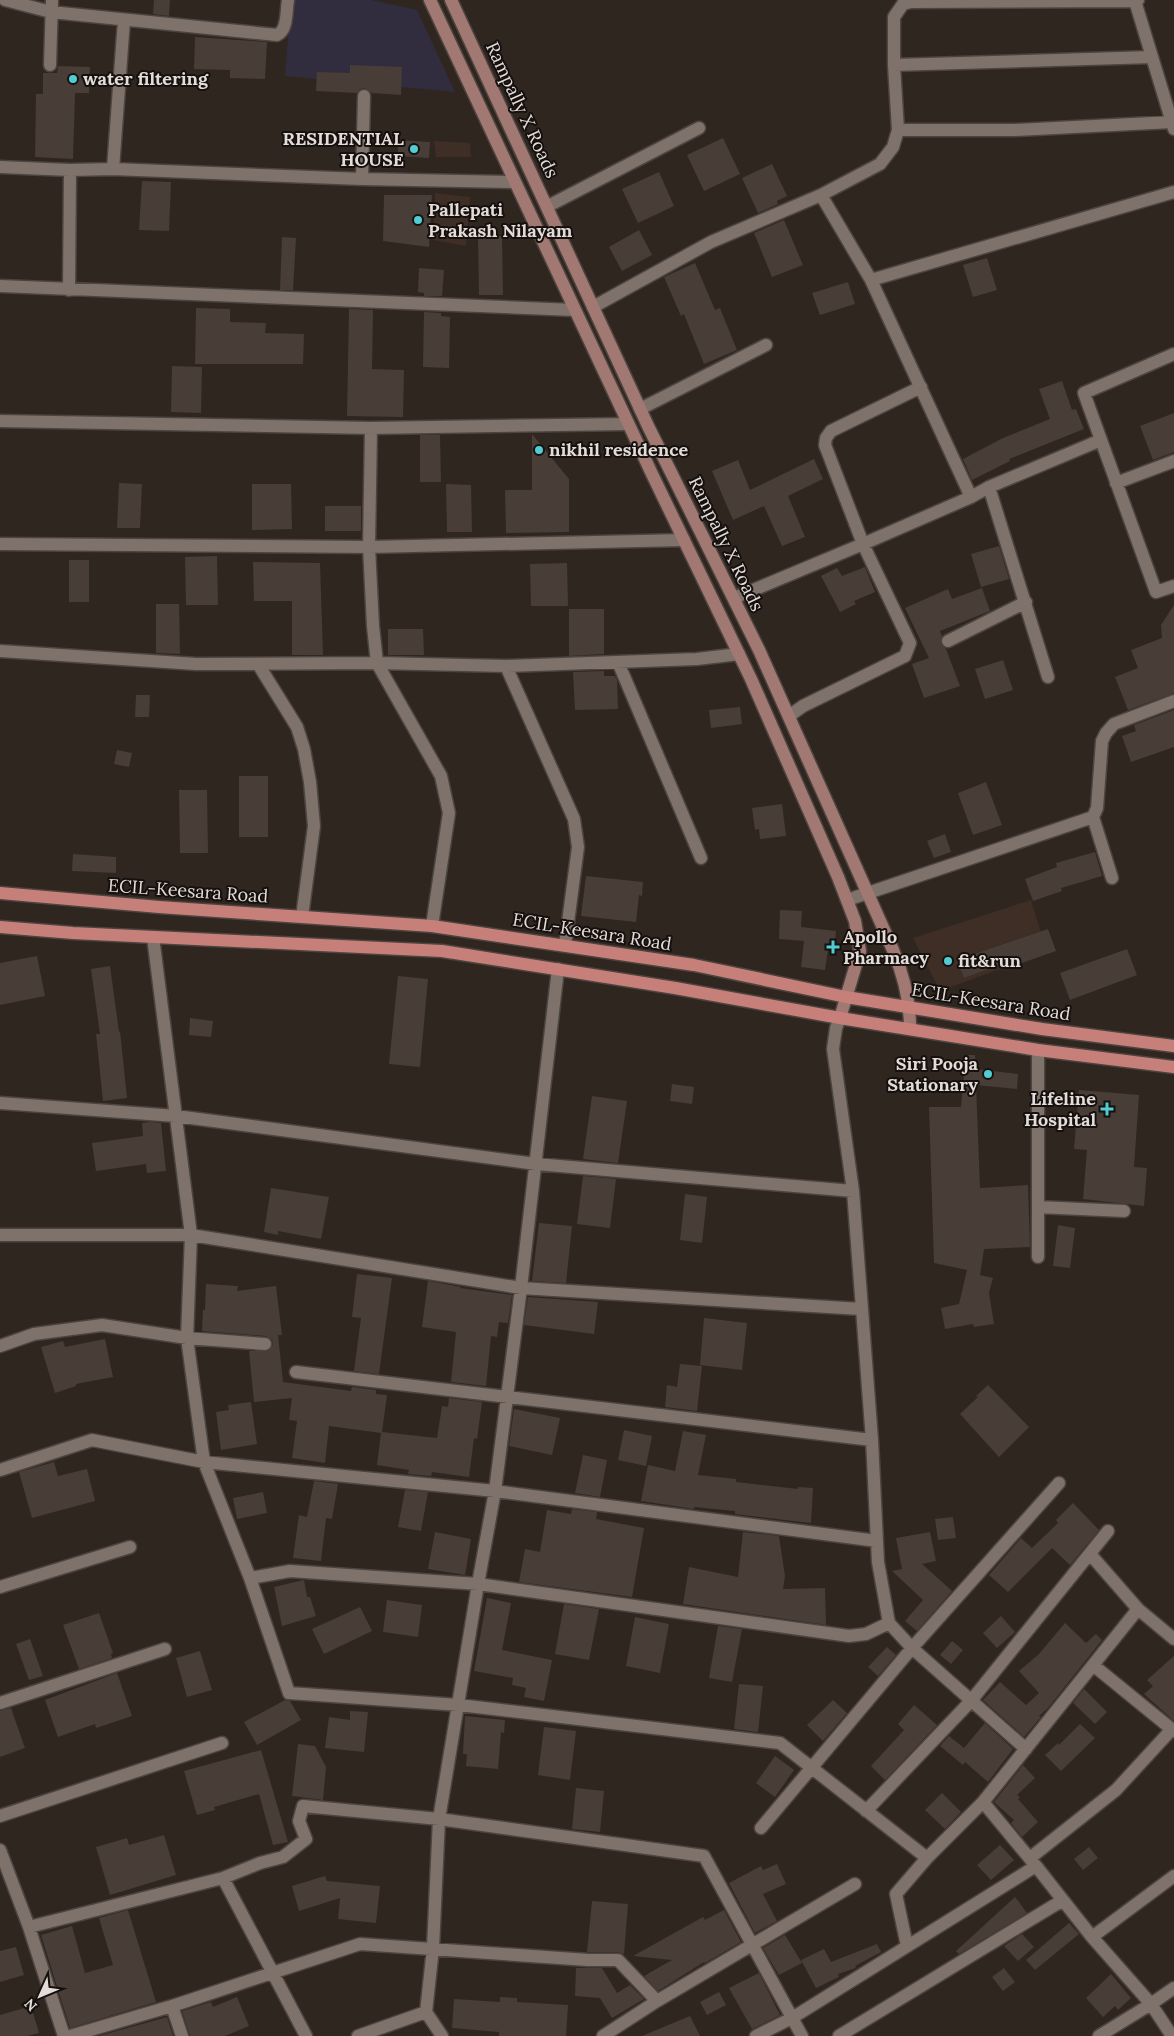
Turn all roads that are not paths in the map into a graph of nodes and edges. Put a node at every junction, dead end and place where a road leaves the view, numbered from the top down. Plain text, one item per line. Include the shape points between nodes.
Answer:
1 (5, 0) edge
2 (288, 0) edge
3 (430, 0) edge
4 (451, 0) edge
5 (1137, 1) edge
6 (51, 6) edge
7 (124, 20) junction
8 (1152, 57) junction
9 (50, 65) dead end
10 (894, 65) junction
11 (364, 96) dead end
12 (1173, 126) edge
13 (699, 128) dead end
14 (898, 130) junction
15 (0, 167) edge
16 (113, 169) junction
17 (70, 170) junction
18 (362, 179) junction
19 (514, 182) junction
20 (1174, 192) edge
21 (821, 195) junction
22 (548, 206) junction
23 (871, 280) junction
24 (0, 286) edge
25 (69, 290) junction
26 (593, 307) junction
27 (574, 310) junction
28 (766, 345) dead end
29 (1174, 354) edge
30 (921, 387) junction
31 (640, 409) junction
32 (0, 422) edge
33 (628, 424) junction
34 (371, 428) junction
35 (1101, 440) junction
36 (1174, 461) edge
37 (1116, 483) junction
38 (989, 487) junction
39 (971, 497) junction
40 (684, 540) junction
41 (0, 544) edge
42 (863, 544) junction
43 (369, 546) junction
44 (1174, 586) edge
45 (734, 598) junction
46 (1026, 602) junction
47 (948, 641) dead end
48 (0, 651) edge
49 (740, 654) junction
50 (618, 662) junction
51 (377, 663) junction
52 (258, 664) junction
53 (506, 666) junction
54 (1048, 677) dead end
55 (1174, 700) edge
56 (789, 716) junction
57 (1093, 818) junction
58 (701, 858) dead end
59 (1112, 878) dead end
60 (0, 892) edge
61 (868, 892) junction
62 (847, 900) junction
63 (302, 917) junction
64 (432, 926) junction
65 (0, 927) edge
66 (153, 937) junction
67 (565, 945) junction
68 (558, 970) junction
69 (846, 997) junction
70 (910, 1006) junction
71 (840, 1018) junction
72 (910, 1028) junction
73 (1174, 1046) edge
74 (1038, 1050) junction
75 (1174, 1067) edge
76 (0, 1104) edge
77 (176, 1116) junction
78 (536, 1164) junction
79 (853, 1191) junction
80 (1038, 1206) junction
81 (1124, 1211) dead end
82 (191, 1234) junction
83 (0, 1235) edge
84 (1038, 1257) dead end
85 (521, 1288) junction
86 (861, 1309) junction
87 (187, 1338) junction
88 (265, 1344) dead end
89 (0, 1346) edge
90 (296, 1372) dead end
91 (507, 1397) junction
92 (872, 1440) junction
93 (204, 1462) junction
94 (0, 1470) edge
95 (1059, 1483) dead end
96 (495, 1491) junction
97 (1108, 1531) dead end
98 (877, 1541) junction
99 (130, 1547) dead end
100 (1090, 1554) junction
101 (250, 1578) junction
102 (478, 1584) junction
103 (0, 1587) edge
104 (1138, 1610) junction
105 (889, 1623) junction
106 (1174, 1639) edge
107 (912, 1648) junction
108 (165, 1650) dead end
109 (1093, 1665) junction
110 (970, 1702) junction
111 (0, 1703) edge
112 (459, 1705) junction
113 (1173, 1730) edge
114 (222, 1743) dead end
115 (1026, 1749) junction
116 (810, 1767) junction
117 (983, 1802) junction
118 (866, 1811) junction
119 (0, 1816) edge
120 (439, 1819) junction
121 (761, 1828) dead end
122 (0, 1850) edge
123 (927, 1858) junction
124 (1033, 1862) junction
125 (1174, 1876) edge
126 (223, 1878) junction
127 (855, 1884) dead end
128 (1063, 1900) junction
129 (29, 1927) junction
130 (1092, 1938) junction
131 (753, 1945) junction
132 (907, 1946) junction
133 (433, 1948) junction
134 (274, 1972) junction
135 (1174, 1988) edge
136 (657, 2001) junction
137 (1151, 2004) junction
138 (172, 2006) junction
139 (426, 2012) junction
140 (792, 2018) junction
141 (64, 2036) edge
142 (70, 2036) edge
143 (182, 2036) edge
144 (306, 2036) edge
145 (358, 2036) edge
146 (442, 2036) edge
147 (603, 2036) edge
148 (756, 2036) edge
149 (802, 2036) edge
150 (839, 2036) edge
151 (1100, 2036) edge
152 (1172, 2036) edge

1 - 6 street
2 - 7 street via 284,28 277,35
3 - 19 main road, Rampally X Roads
4 - 22 main road, Rampally X Roads
5 - 8 street
5 - 10 street via 903,4 894,17
6 - 7 street
6 - 9 street
7 - 16 street
8 - 10 street
8 - 12 street
10 - 14 street
11 - 18 street
12 - 14 street
13 - 22 street
14 - 21 street via 893,146 880,164
15 - 17 street
16 - 17 street
16 - 18 street
17 - 25 street
18 - 19 street
19 - 27 main road, Rampally X Roads
20 - 23 street
21 - 23 street
21 - 26 street via 711,242
22 - 26 main road, Rampally X Roads
23 - 30 street
24 - 25 street
25 - 27 street
26 - 31 main road, Rampally X Roads
27 - 33 main road, Rampally X Roads
28 - 31 street
29 - 35 street via 1084,393
30 - 39 street
30 - 42 street via 831,431 826,438 825,445
31 - 45 main road, Rampally X Roads
32 - 34 street
33 - 34 street
33 - 40 main road, Rampally X Roads
34 - 43 street
35 - 37 street
35 - 38 street
36 - 37 street
37 - 44 street via 1156,592
38 - 39 street
38 - 46 street
39 - 42 street
40 - 43 street
40 - 49 main road, Rampally X Roads
41 - 43 street
42 - 45 street
42 - 56 street via 910,643 905,656
43 - 51 street
45 - 56 main road, Rampally X Roads
46 - 47 street
46 - 54 street
48 - 52 street via 196,664
49 - 50 street
49 - 62 main road, Rampally X Roads
50 - 53 street
50 - 58 street
51 - 52 street
51 - 53 street
51 - 64 street via 441,776 449,813
52 - 63 street via 296,727 310,782 314,826
53 - 67 street via 574,819 578,847
55 - 57 street via 1114,724 1106,733 1102,741 1097,808
56 - 61 main road, Rampally X Roads
57 - 59 street
57 - 61 street
60 - 63 main road, ECIL-Keesara Road
61 - 62 street
61 - 70 main road, Rampally X Roads via 904,978
62 - 69 main road, Rampally X Roads via 860,951
63 - 64 main road, ECIL-Keesara Road
64 - 67 main road, ECIL-Keesara Road
65 - 66 main road
66 - 68 main road via 442,952
66 - 77 street
67 - 69 main road, ECIL-Keesara Road via 694,965
68 - 71 main road
68 - 78 street
69 - 70 main road, ECIL-Keesara Road
69 - 71 main road, Rampally X Roads
70 - 72 main road, Rampally X Roads
70 - 73 main road, ECIL-Keesara Road via 1042,1029
71 - 72 main road
71 - 79 street via 833,1049
72 - 74 main road
74 - 75 main road
74 - 80 street
76 - 77 street
77 - 78 street
77 - 82 street
78 - 79 street
78 - 85 street
79 - 86 street
80 - 81 street
80 - 84 street
82 - 83 street
82 - 85 street
82 - 87 street
85 - 86 street
85 - 91 street
86 - 92 street
87 - 88 street
87 - 89 street via 102,1325 34,1334
87 - 93 street
90 - 91 street
91 - 92 street
91 - 96 street
92 - 98 street
93 - 94 street via 92,1440
93 - 96 street
93 - 101 street
95 - 107 street
96 - 98 street
96 - 102 street
97 - 100 street
98 - 105 street
99 - 103 street
100 - 104 street
100 - 110 street
101 - 102 street via 290,1570
101 - 112 street via 290,1693
102 - 105 street via 849,1636 866,1634
102 - 112 street
104 - 106 street
104 - 109 street
105 - 107 street
107 - 110 street
107 - 116 street
108 - 111 street
109 - 113 street
109 - 115 street
110 - 115 street
110 - 118 street
112 - 116 street via 780,1743
112 - 120 street
113 - 124 street via 1116,1790
114 - 119 street
115 - 117 street
116 - 118 street
116 - 121 street
117 - 123 street
117 - 124 street
118 - 123 street
120 - 126 street via 303,1806 299,1821 306,1839 283,1857
120 - 131 street via 704,1856
120 - 133 street
122 - 129 street
123 - 132 street via 896,1894
124 - 128 street
124 - 132 street
125 - 130 street
126 - 129 street
126 - 134 street
127 - 131 street
128 - 130 street
128 - 150 street
129 - 141 street
130 - 137 street
131 - 136 street
131 - 140 street
132 - 140 street
133 - 134 street via 360,1944
133 - 136 street via 618,1960
133 - 139 street
134 - 138 street
134 - 144 street
135 - 137 street
136 - 147 street
137 - 151 street
137 - 152 street
138 - 142 street
138 - 143 street
139 - 145 street
139 - 146 street
140 - 148 street
140 - 149 street

